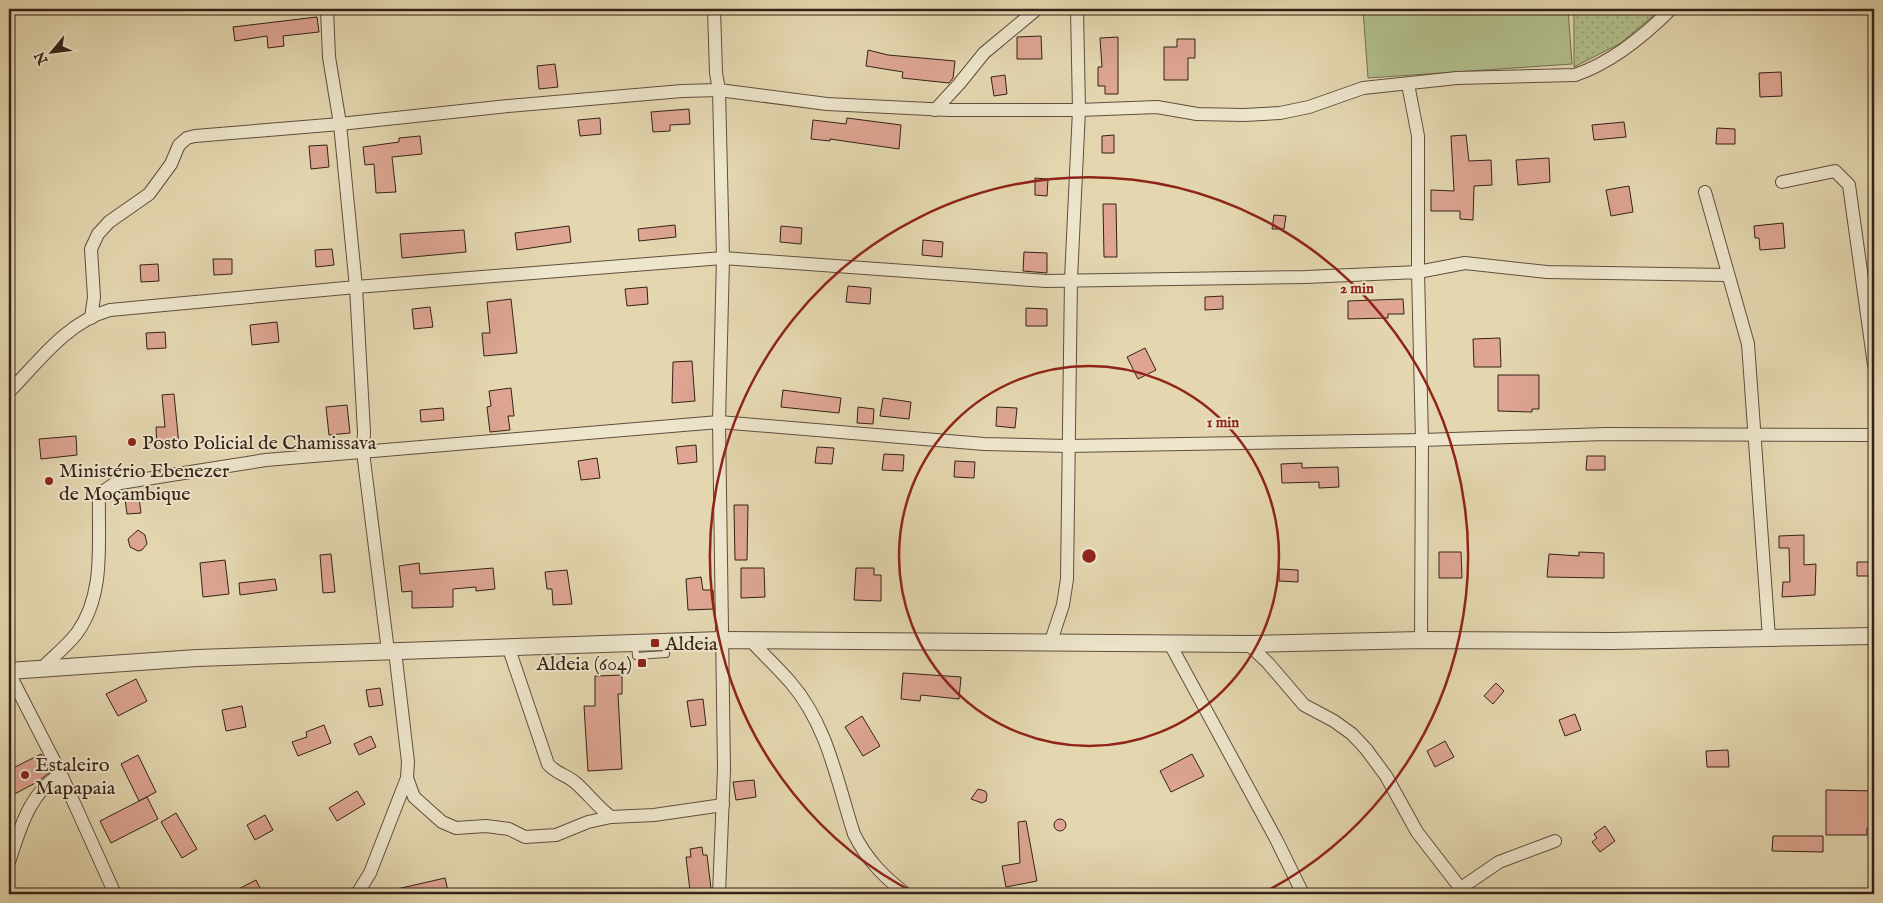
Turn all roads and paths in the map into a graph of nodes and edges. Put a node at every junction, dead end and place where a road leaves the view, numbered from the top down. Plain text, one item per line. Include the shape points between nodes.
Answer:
1 (327, 9) edge
2 (714, 9) edge
3 (1037, 9) edge
4 (1077, 9) edge
5 (1671, 9) edge
6 (1408, 84) junction
7 (719, 90) junction
8 (935, 110) junction
9 (1079, 110) junction
10 (340, 124) junction
11 (1782, 182) dead end
12 (1705, 192) dead end
13 (723, 258) junction
14 (1418, 272) junction
15 (1726, 274) junction
16 (1071, 279) junction
17 (356, 287) junction
18 (91, 318) junction
19 (1874, 365) edge
20 (9, 392) edge
21 (719, 422) junction
22 (1754, 435) junction
23 (1874, 435) edge
24 (1422, 440) junction
25 (1068, 446) junction
26 (363, 452) junction
27 (1874, 636) edge
28 (1769, 638) junction
29 (721, 640) junction
30 (1421, 640) junction
31 (751, 641) junction
32 (1050, 644) junction
33 (1170, 644) junction
34 (1248, 644) junction
35 (508, 646) junction
36 (392, 651) junction
37 (42, 668) junction
38 (9, 672) edge
39 (61, 774) junction
40 (407, 778) junction
41 (723, 805) junction
42 (611, 817) junction
43 (1556, 841) dead end
44 (9, 862) edge
45 (1463, 891) edge
46 (115, 894) edge
47 (357, 894) edge
48 (718, 894) edge
49 (906, 894) edge
50 (1303, 894) edge

1 - 10 street via 329,57
2 - 7 street
3 - 8 street via 984,53
4 - 9 street
5 - 6 street via 1626,48 1575,75 1457,78
6 - 9 street via 1363,88 1309,107 1280,113 1197,114 1157,107
6 - 14 street via 1418,136
7 - 8 street via 827,104
7 - 10 street via 508,106
7 - 13 street
8 - 9 street
9 - 16 street
10 - 17 street
10 - 18 street via 187,138 178,145 171,164 149,194 109,222 90,249 94,297
11 - 19 street via 1834,172 1849,185
12 - 15 street
13 - 16 street via 1046,281
13 - 17 street
13 - 21 street
14 - 15 street via 1465,263 1546,272
14 - 16 street via 1306,277
14 - 24 street
15 - 22 street via 1748,344
16 - 25 street
17 - 18 street via 110,310
17 - 26 street
18 - 20 street via 57,342
21 - 25 street via 984,444
21 - 26 street
21 - 29 street
22 - 23 street
22 - 24 street via 1605,434
22 - 28 street
24 - 25 street
24 - 30 street
25 - 32 street via 1067,579 1063,605
26 - 36 street
26 - 37 street via 266,460 108,487 99,499 98,585 78,631
27 - 28 street
28 - 30 street
29 - 31 street
29 - 35 street
29 - 41 street
30 - 34 street
31 - 32 street
31 - 49 street via 791,683 827,745 860,847 871,863
32 - 33 street
33 - 34 street
33 - 50 street
34 - 45 street via 1304,705 1334,721 1366,749 1386,776 1417,832
35 - 36 street
35 - 42 street via 548,764 555,772 576,782 597,807
36 - 37 street
36 - 40 street via 408,762
37 - 38 street
38 - 39 street
39 - 44 street via 52,779 25,814
39 - 46 street
40 - 42 street via 414,797 442,822 456,828 486,826 540,838
40 - 47 street via 370,873
41 - 42 street via 654,815
41 - 48 street
43 - 45 street via 1499,862

